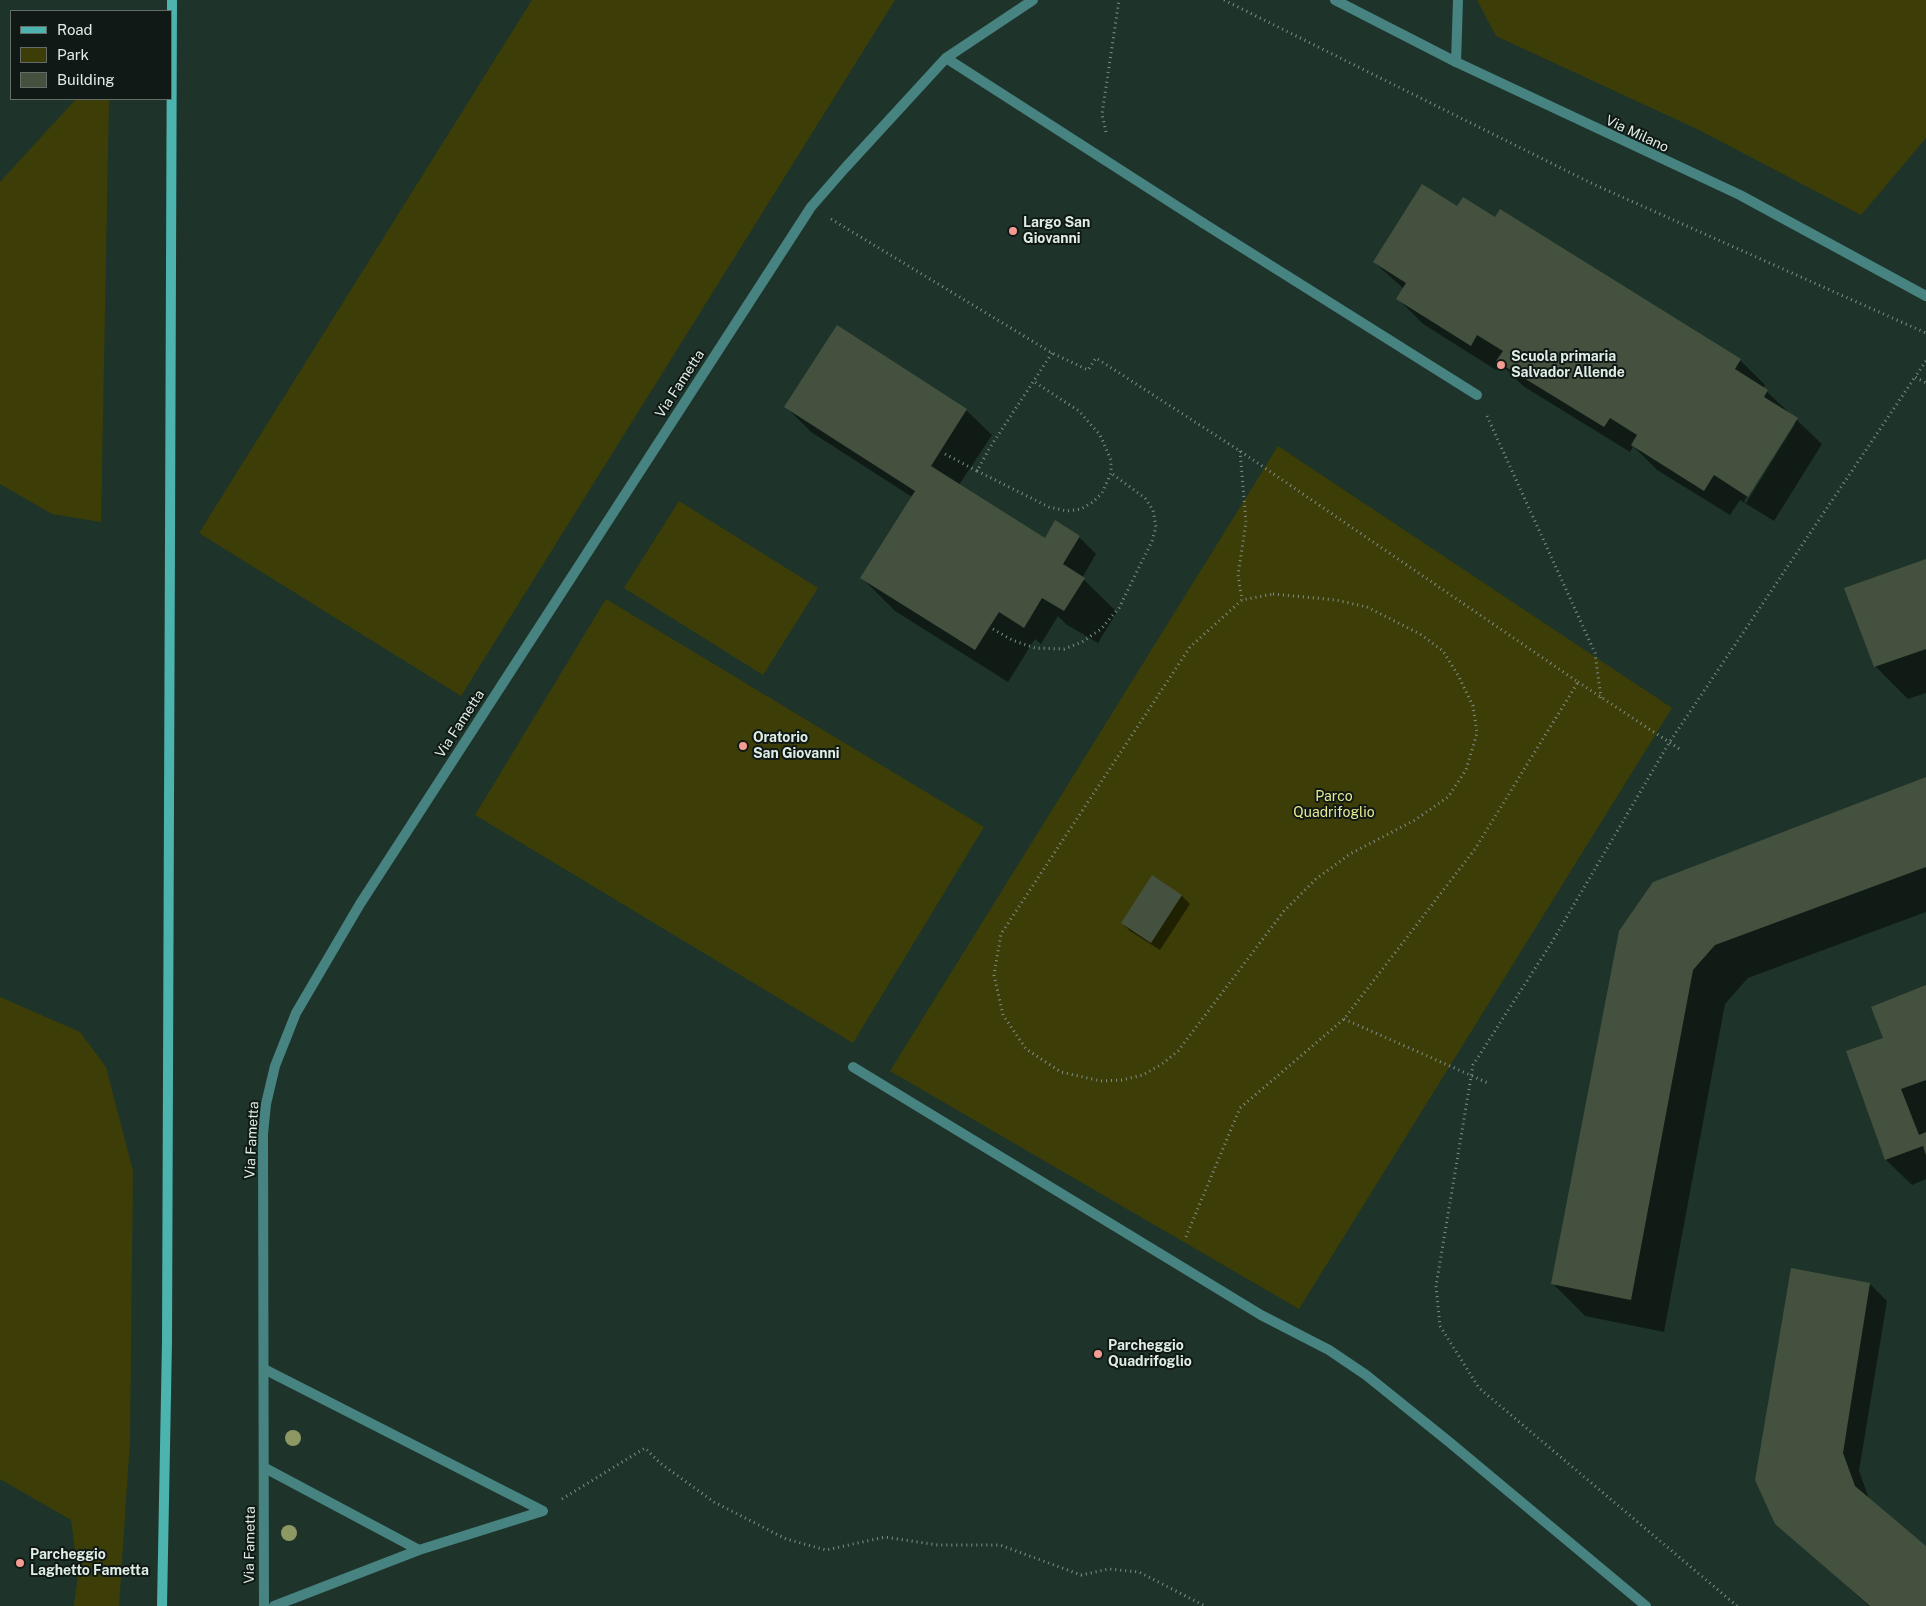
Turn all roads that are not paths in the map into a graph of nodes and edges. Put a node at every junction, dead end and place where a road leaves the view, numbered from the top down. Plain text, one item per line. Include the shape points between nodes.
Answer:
1 (1033, 0) edge
2 (1335, 0) edge
3 (1458, 0) edge
4 (946, 58) junction
5 (1456, 62) junction
6 (172, 100) edge
7 (1926, 296) edge
8 (1477, 395) road end
9 (853, 1068) dead end
10 (264, 1369) junction
11 (265, 1468) junction
12 (419, 1550) junction
13 (162, 1606) edge
14 (264, 1606) edge
15 (274, 1606) edge
16 (1646, 1606) edge

1 - 4 street, Via Fametta
2 - 5 street, Via Milano
3 - 5 street
4 - 8 street
4 - 10 street, Via Fametta via 812,207 360,904 296,1012 275,1066 263,1134
5 - 7 street, Via Milano via 1740,196
6 - 13 street via 167,1342
9 - 16 street via 1366,1375
10 - 11 street, Via Fametta
10 - 12 street via 543,1511
11 - 12 street
11 - 14 street, Via Fametta
12 - 15 street

